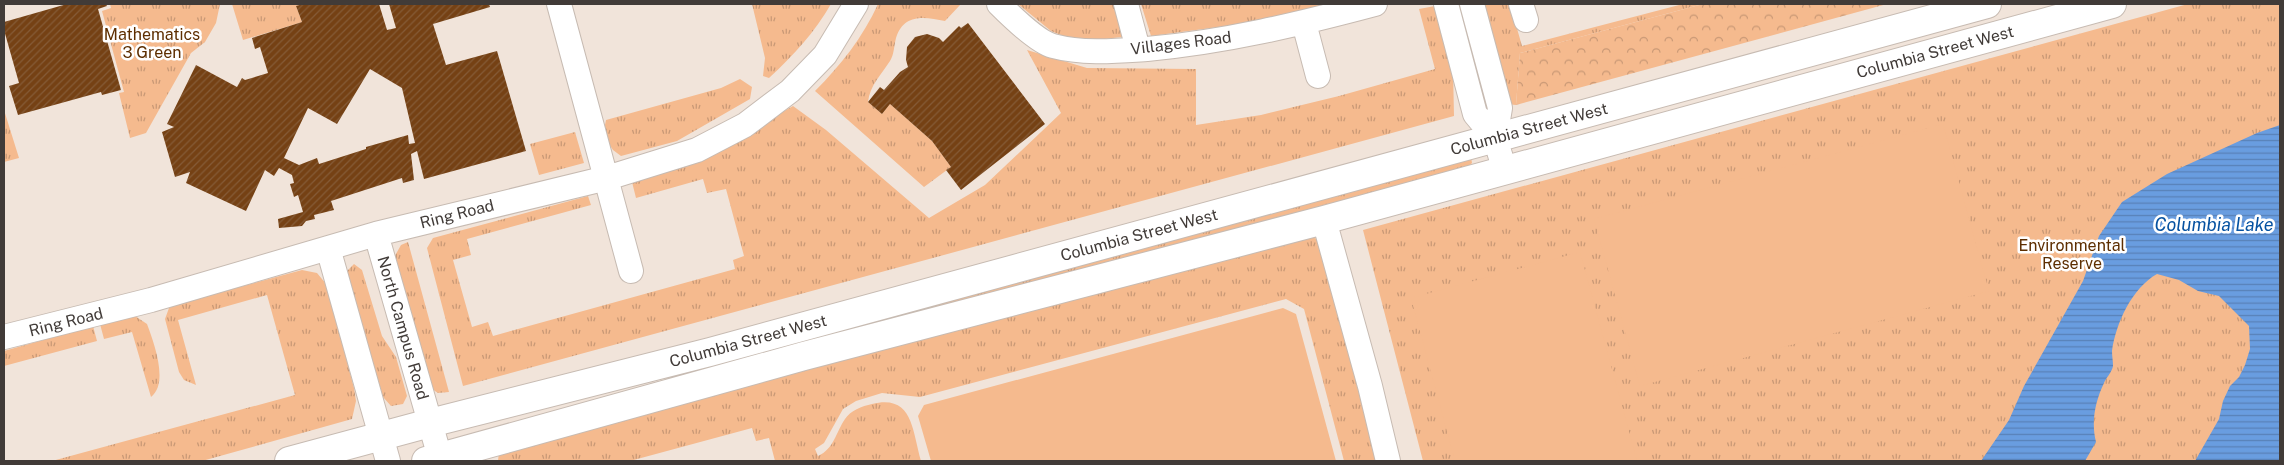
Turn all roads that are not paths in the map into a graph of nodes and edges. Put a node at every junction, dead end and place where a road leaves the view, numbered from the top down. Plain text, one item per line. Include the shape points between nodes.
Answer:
1 (559, 4) edge
2 (856, 4) edge
3 (999, 4) edge
4 (1126, 4) edge
5 (1375, 4) edge
6 (1446, 4) edge
7 (1472, 4) edge
8 (1987, 4) edge
9 (2112, 4) edge
10 (1304, 23) junction
11 (1138, 49) junction
12 (1318, 76) dead end
13 (1495, 138) junction
14 (1505, 171) junction
15 (607, 178) junction
16 (1324, 220) junction
17 (376, 234) junction
18 (328, 248) junction
19 (631, 271) dead end
20 (797, 327) junction
21 (4, 338) edge
22 (804, 356) junction
23 (430, 423) junction
24 (384, 449) edge
25 (436, 460) edge
26 (289, 461) edge
27 (1388, 461) edge

1 - 15 street
2 - 15 street, Ring Road via 825,55 790,91 745,125 696,150
3 - 11 street, Villages Road via 1014,20 1051,46 1096,52
4 - 11 street
5 - 10 street, Villages Road
6 - 13 street via 1475,114
7 - 13 street via 1500,108
8 - 13 main road, Columbia Street West
9 - 14 main road, Columbia Street West
10 - 11 street, Villages Road via 1223,39
10 - 12 street
13 - 14 street
13 - 20 main road, Columbia Street West
14 - 16 main road, Columbia Street West
15 - 17 street, Ring Road
15 - 19 street
16 - 22 main road, Columbia Street West
16 - 27 street
17 - 18 street, Ring Road
17 - 23 street, North Campus Road
18 - 21 street, Ring Road via 151,300
18 - 24 street
20 - 22 street
20 - 23 main road, Columbia Street West
22 - 25 main road, Columbia Street West
23 - 24 main road, Columbia Street West
23 - 25 street, North Campus Road
24 - 26 main road, Columbia Street West

